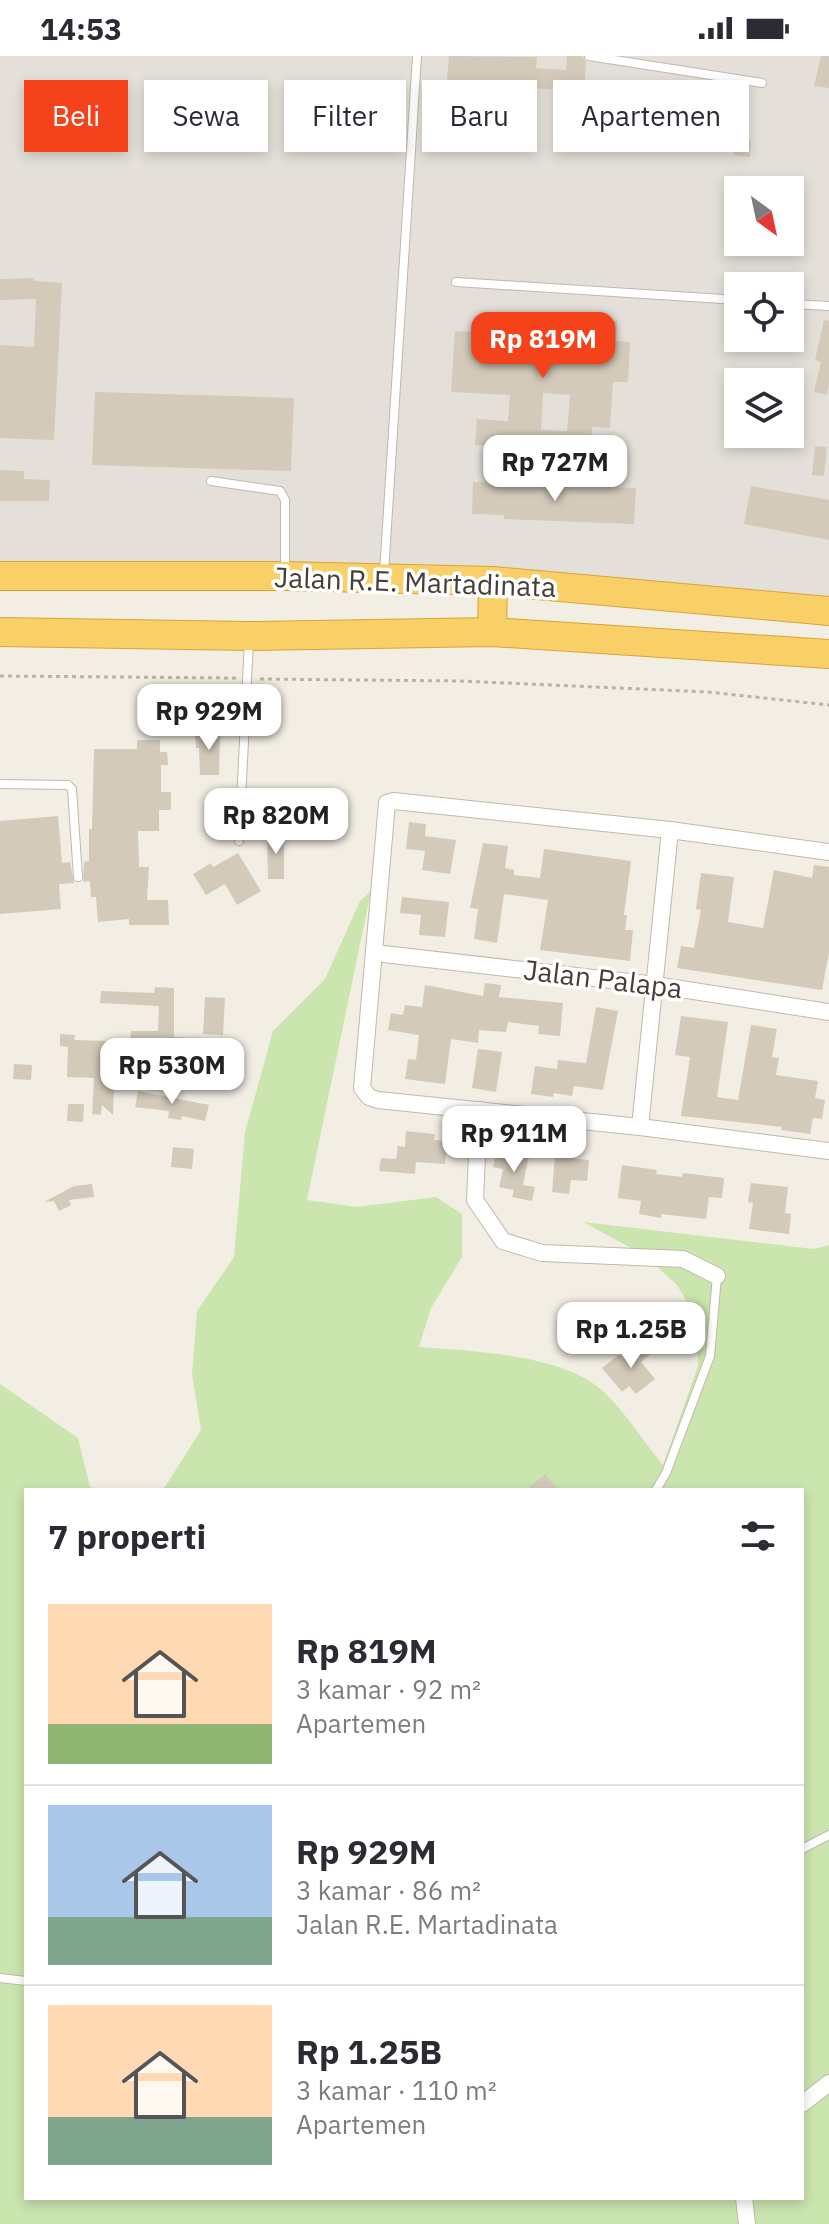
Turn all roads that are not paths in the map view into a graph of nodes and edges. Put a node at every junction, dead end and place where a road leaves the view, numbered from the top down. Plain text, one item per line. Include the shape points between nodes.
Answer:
1 (417, 56) edge
2 (589, 56) edge
3 (762, 83) dead end
4 (456, 282) dead end
5 (724, 299) edge
6 (804, 305) edge
7 (829, 306) edge
8 (211, 481) dead end
9 (0, 576) edge
10 (285, 576) junction
11 (383, 578) junction
12 (493, 581) junction
13 (829, 611) edge
14 (0, 632) edge
15 (492, 632) junction
16 (249, 636) junction
17 (829, 654) edge
18 (0, 784) edge
19 (670, 830) junction
20 (239, 841) dead end
21 (829, 852) edge
22 (78, 877) dead end
23 (375, 953) junction
24 (655, 985) junction
25 (829, 1012) edge
26 (479, 1110) junction
27 (640, 1127) junction
28 (829, 1151) edge
29 (717, 1276) joint
30 (657, 1488) edge
31 (829, 1835) edge
32 (804, 1848) edge
33 (0, 1978) edge
34 (24, 1981) edge
35 (829, 2083) edge
36 (804, 2102) edge
37 (744, 2200) edge
38 (747, 2224) edge

1 - 11 lane
2 - 3 lane
4 - 5 lane
6 - 7 lane
8 - 10 lane via 280,491 285,500
9 - 10 highway, Jalan R.E. Martadinata
10 - 11 highway, Jalan R.E. Martadinata
11 - 12 highway, Jalan R.E. Martadinata
12 - 13 highway, Jalan R.E. Martadinata
12 - 15 highway
14 - 16 highway, Jalan R.E. Martadinata
15 - 16 highway, Jalan R.E. Martadinata
15 - 17 highway, Jalan R.E. Martadinata
16 - 20 lane
18 - 22 lane via 72,789
19 - 21 street
19 - 23 street via 387,803
19 - 24 street
23 - 24 street, Jalan Palapa
23 - 26 street via 362,1088 378,1100
24 - 25 street, Jalan Palapa
24 - 27 street
26 - 27 street
26 - 29 street via 475,1200 503,1241 542,1253 683,1259
27 - 28 street
29 - 30 lane via 710,1356
31 - 32 lane
33 - 34 lane
35 - 36 street
37 - 38 street

